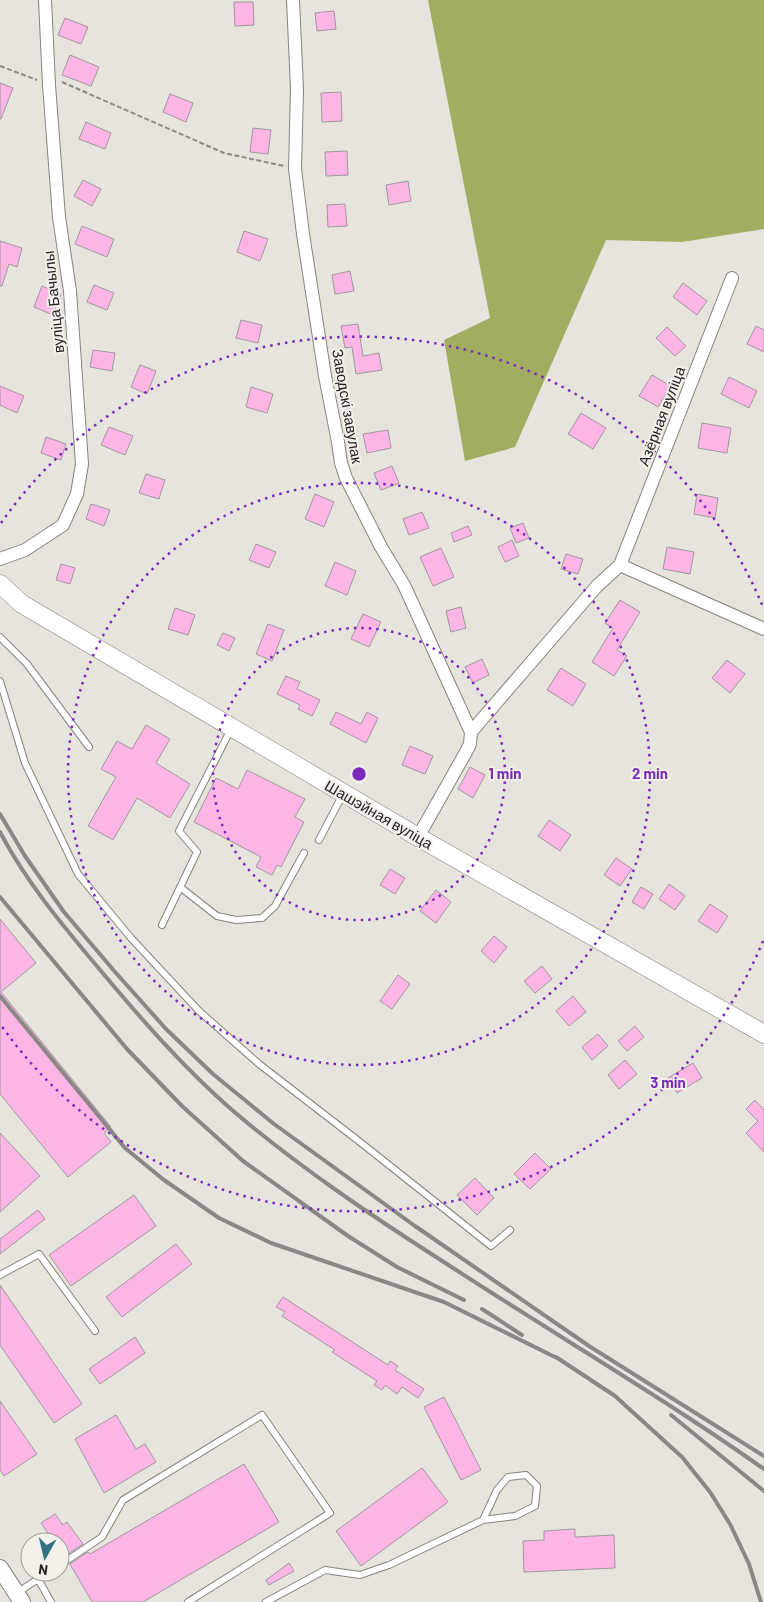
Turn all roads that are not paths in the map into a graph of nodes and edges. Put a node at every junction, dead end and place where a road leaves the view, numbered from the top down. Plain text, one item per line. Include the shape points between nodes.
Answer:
1 (45, 0) edge
2 (293, 0) edge
3 (732, 278) dead end
4 (0, 559) edge
5 (620, 565) junction
6 (0, 584) edge
7 (764, 630) edge
8 (0, 636) edge
9 (0, 682) edge
10 (232, 728) junction
11 (471, 732) junction
12 (89, 747) dead end
13 (344, 793) junction
14 (418, 837) junction
15 (319, 840) dead end
16 (304, 853) dead end
17 (180, 887) junction
18 (162, 925) dead end
19 (764, 1034) edge
20 (510, 1230) dead end
21 (0, 1275) edge
22 (95, 1332) dead end
23 (483, 1520) junction
24 (70, 1558) edge
25 (0, 1568) edge
26 (35, 1582) edge
27 (40, 1582) edge
28 (19, 1598) edge
29 (52, 1602) edge
30 (188, 1602) edge
31 (266, 1602) edge

1 - 4 street, вуліца Бачылы via 59,217 70,291 82,464 77,494 63,525 25,550
2 - 11 street, Заводскі завулак via 296,169 303,234 341,463 381,547 404,585
3 - 5 street, Азёрная вуліца
5 - 7 street
5 - 11 street, Азёрная вуліца via 597,586
6 - 10 main road, Шашэйная вуліца via 22,604
8 - 12 lane via 27,664
9 - 20 lane via 25,763 78,874 143,951 199,1011 259,1064 491,1246
10 - 13 main road, Шашэйная вуліца
10 - 17 lane via 178,831 198,852
11 - 14 street via 466,752
13 - 14 main road, Шашэйная вуліца
13 - 15 lane
14 - 19 main road, Шашэйная вуліца
16 - 17 lane via 275,906 262,918 236,920 217,916
17 - 18 lane
21 - 22 lane via 38,1254
23 - 23 lane via 515,1516 535,1506 537,1486 526,1475 508,1478 497,1490
23 - 31 lane via 389,1565 360,1575 325,1570
24 - 30 lane via 102,1537 123,1500 262,1415 330,1513
25 - 28 street
26 - 28 lane
27 - 29 lane

